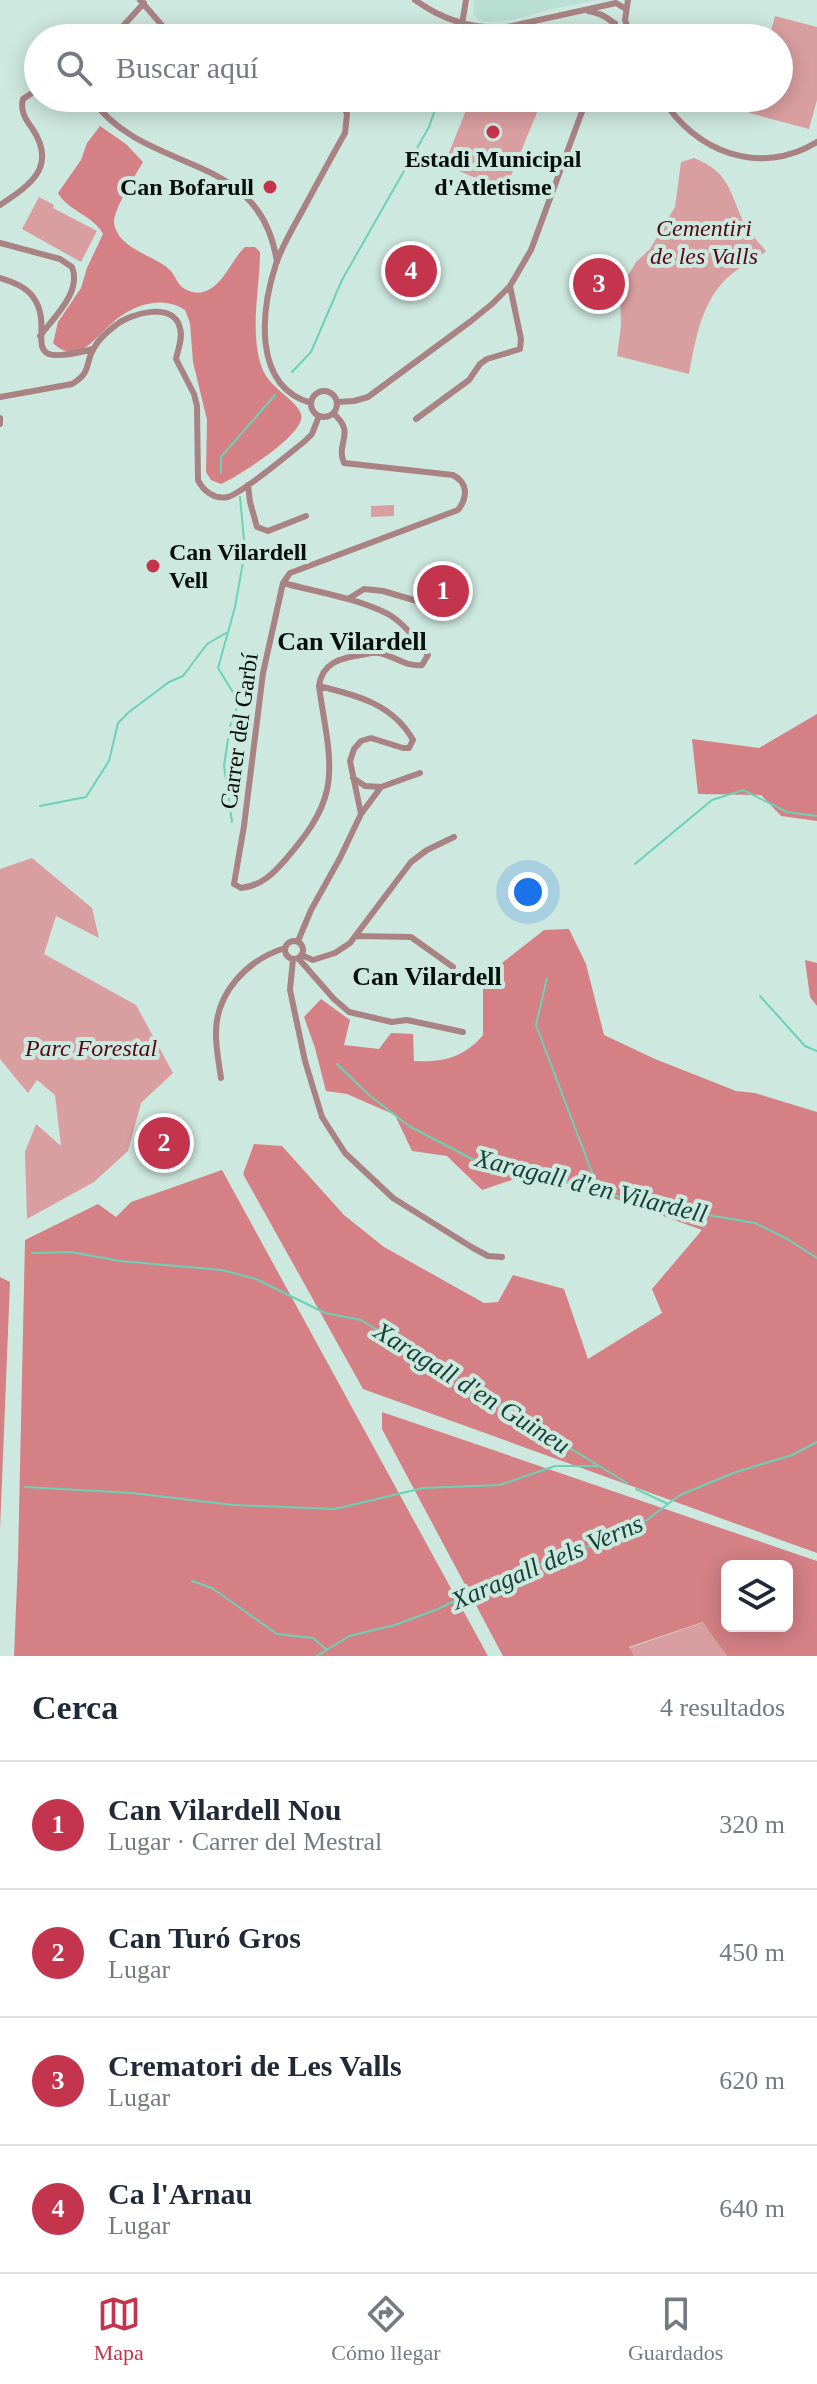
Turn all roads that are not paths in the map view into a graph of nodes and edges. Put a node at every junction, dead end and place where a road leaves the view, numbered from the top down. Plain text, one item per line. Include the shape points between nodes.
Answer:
1 (415, 0) edge
2 (466, 0) edge
3 (628, 0) edge
4 (142, 2) edge
5 (615, 3) edge
6 (626, 9) junction
7 (580, 10) junction
8 (608, 18) junction
9 (625, 20) junction
10 (124, 24) edge
11 (161, 24) edge
12 (462, 24) joint
13 (520, 24) edge
14 (615, 24) joint
15 (626, 24) edge
16 (24, 98) edge
17 (103, 112) edge
18 (346, 112) edge
19 (582, 112) edge
20 (672, 112) edge
21 (817, 142) edge
22 (0, 205) edge
23 (0, 243) edge
24 (277, 262) junction
25 (0, 278) edge
26 (510, 286) junction
27 (40, 336) junction
28 (93, 349) junction
29 (0, 397) edge
30 (337, 402) junction
31 (311, 403) junction
32 (333, 413) junction
33 (319, 416) junction
34 (0, 418) edge
35 (416, 419) dead end
36 (0, 424) edge
37 (248, 485) junction
38 (306, 516) dead end
39 (283, 583) junction
40 (346, 600) junction
41 (454, 612) dead end
42 (319, 686) junction
43 (420, 773) dead end
44 (353, 778) junction
45 (381, 787) junction
46 (361, 814) junction
47 (454, 837) dead end
48 (356, 936) junction
49 (298, 941) junction
50 (285, 948) junction
51 (298, 957) junction
52 (453, 967) dead end
53 (463, 1032) dead end
54 (221, 1078) dead end
55 (502, 1257) dead end

1 - 12 street
2 - 12 street
3 - 6 street
4 - 10 street
4 - 11 street
5 - 6 street
5 - 7 street
5 - 8 street
6 - 9 street
7 - 8 street
7 - 13 street
8 - 14 street
9 - 14 street
9 - 15 street
16 - 22 street via 21,108 41,143 40,167 29,186
17 - 24 street via 140,142 243,192 260,214
18 - 24 street via 345,133
19 - 26 street via 531,250
20 - 21 street via 692,134 738,156 788,155
23 - 27 street via 72,267 71,292
24 - 31 street via 266,322 269,364 284,388
25 - 27 street via 34,298
26 - 30 street via 368,397
26 - 35 street via 520,349 487,359 469,380
27 - 28 street via 41,347 56,357
28 - 29 street via 83,378 72,384
28 - 37 street via 117,324 136,314 173,315 181,339 176,359 197,406 198,480 212,495 227,497
30 - 31 street via 324,391
30 - 32 street
31 - 33 street
32 - 33 street
32 - 39 street via 345,430 340,454 344,463 453,475 465,489 464,502 458,510 290,573
33 - 37 street via 305,441
34 - 36 street
37 - 38 street via 257,527 268,531
39 - 40 street
39 - 42 street, Carrer del Garbí via 263,673 234,884 241,888 263,882 304,838 320,810 328,758
40 - 41 street via 364,589 383,591
40 - 42 street via 390,615 428,655 422,665 411,666 374,652 337,660 320,675
42 - 44 street via 386,710 413,740 409,748 371,738 361,741 350,761
43 - 45 street
44 - 45 street
44 - 46 street
45 - 46 street
46 - 49 street
47 - 48 street via 411,862
48 - 51 street via 335,953 313,960
48 - 52 street via 411,937
49 - 50 street via 289,941
49 - 51 street via 303,947
50 - 51 street via 286,955
50 - 54 street via 237,977 226,993 216,1034
51 - 53 street via 349,1012
51 - 55 street via 290,990 305,1061 322,1117 338,1143 393,1198 473,1248

